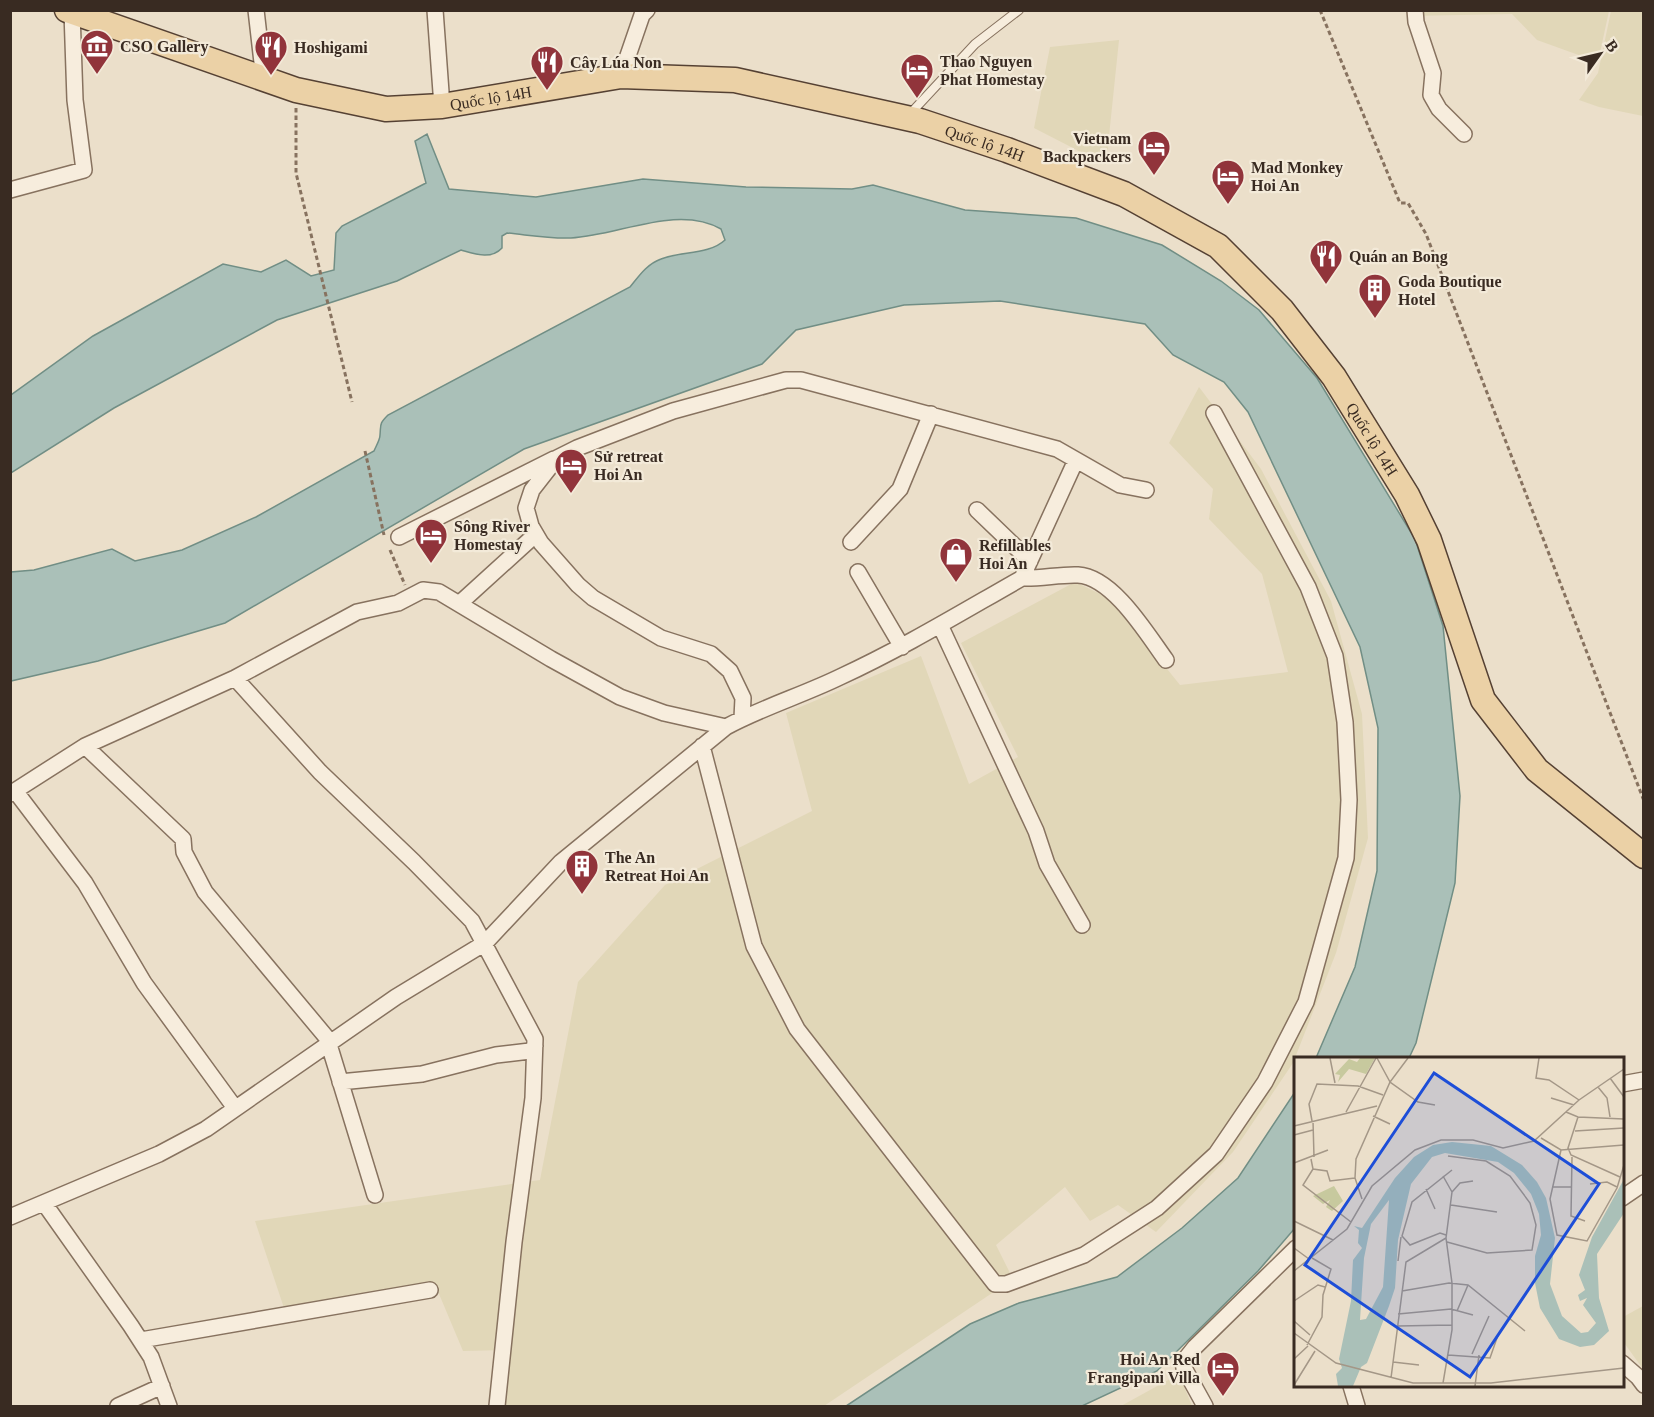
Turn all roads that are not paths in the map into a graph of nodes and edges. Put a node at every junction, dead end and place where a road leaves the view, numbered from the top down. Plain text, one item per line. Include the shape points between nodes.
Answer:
1 (256, 10) edge
2 (435, 10) edge
3 (647, 10) edge
4 (1019, 10) edge
5 (1415, 10) edge
6 (69, 11) edge
7 (621, 76) junction
8 (264, 80) junction
9 (442, 106) junction
10 (906, 118) junction
11 (1464, 134) dead end
12 (10, 190) edge
13 (1214, 413) dead end
14 (931, 414) junction
15 (557, 458) junction
16 (1076, 460) junction
17 (1146, 490) dead end
18 (977, 510) dead end
19 (535, 535) junction
20 (391, 540) road end
21 (851, 542) dead end
22 (1030, 561) junction
23 (858, 572) dead end
24 (1022, 578) junction
25 (459, 603) junction
26 (940, 625) junction
27 (902, 647) junction
28 (1166, 660) dead end
29 (235, 678) junction
30 (742, 718) junction
31 (726, 727) junction
32 (85, 746) junction
33 (702, 746) junction
34 (13, 793) edge
35 (1644, 856) edge
36 (1082, 925) dead end
37 (485, 943) junction
38 (329, 1043) junction
39 (535, 1046) junction
40 (1644, 1080) edge
41 (340, 1082) junction
42 (1624, 1084) edge
43 (235, 1108) junction
44 (1644, 1183) edge
45 (375, 1195) dead end
46 (1624, 1197) edge
47 (44, 1203) junction
48 (10, 1217) edge
49 (1294, 1250) edge
50 (430, 1290) dead end
51 (141, 1341) junction
52 (1624, 1364) edge
53 (1644, 1385) edge
54 (162, 1386) junction
55 (1351, 1387) edge
56 (118, 1407) edge
57 (169, 1407) edge
58 (496, 1407) edge
59 (1205, 1407) edge
60 (1357, 1407) edge

1 - 8 street
2 - 9 street
3 - 7 street
4 - 10 lane via 975,44
5 - 11 street via 1433,73 1431,95
6 - 8 main road, Quốc lộ 14H
6 - 12 street via 84,171
7 - 9 main road, Quốc lộ 14H
7 - 10 main road, Quốc lộ 14H via 735,80
8 - 9 main road, Quốc lộ 14H via 386,109
10 - 35 main road, Quốc lộ 14H via 1007,150 1124,194 1218,246 1282,310 1335,377 1407,495 1429,540 1483,700 1537,770
13 - 33 street via 1308,587 1335,656 1345,722 1349,800 1346,858 1306,1002 1265,1082 1216,1154 1157,1208 1084,1255 1006,1284 995,1284 797,1029 754,946
14 - 15 street via 824,385 786,380 673,411
14 - 16 street via 1058,449
14 - 21 street via 900,489
15 - 19 street via 532,490 526,508
15 - 20 street
16 - 17 street via 1120,485
16 - 22 street
18 - 22 street
19 - 25 street
19 - 30 street via 593,598 661,638 711,654 730,671 743,698
22 - 24 street
23 - 27 street
24 - 26 street
24 - 28 street via 1079,575 1105,585
25 - 29 street via 439,591 423,590 385,607 357,612
25 - 31 street via 620,697 664,713
26 - 27 street
26 - 36 street via 1036,831 1043,856
27 - 30 street
29 - 32 street
29 - 37 street via 320,772 472,921
30 - 31 street
31 - 33 street
32 - 34 street
32 - 38 street via 183,839 184,852 205,892
33 - 37 street via 561,862
34 - 43 street via 85,883 144,983
37 - 38 street
37 - 39 street via 535,1039
38 - 41 street
38 - 43 street
39 - 41 street via 530,1051 496,1055 422,1074
39 - 58 street via 533,1098
40 - 42 street
41 - 45 street
43 - 47 street via 159,1154
44 - 46 street
47 - 48 street
47 - 51 street
49 - 59 street via 1183,1362
50 - 51 street
51 - 54 street
52 - 53 street
54 - 56 street
54 - 57 street
55 - 60 street

